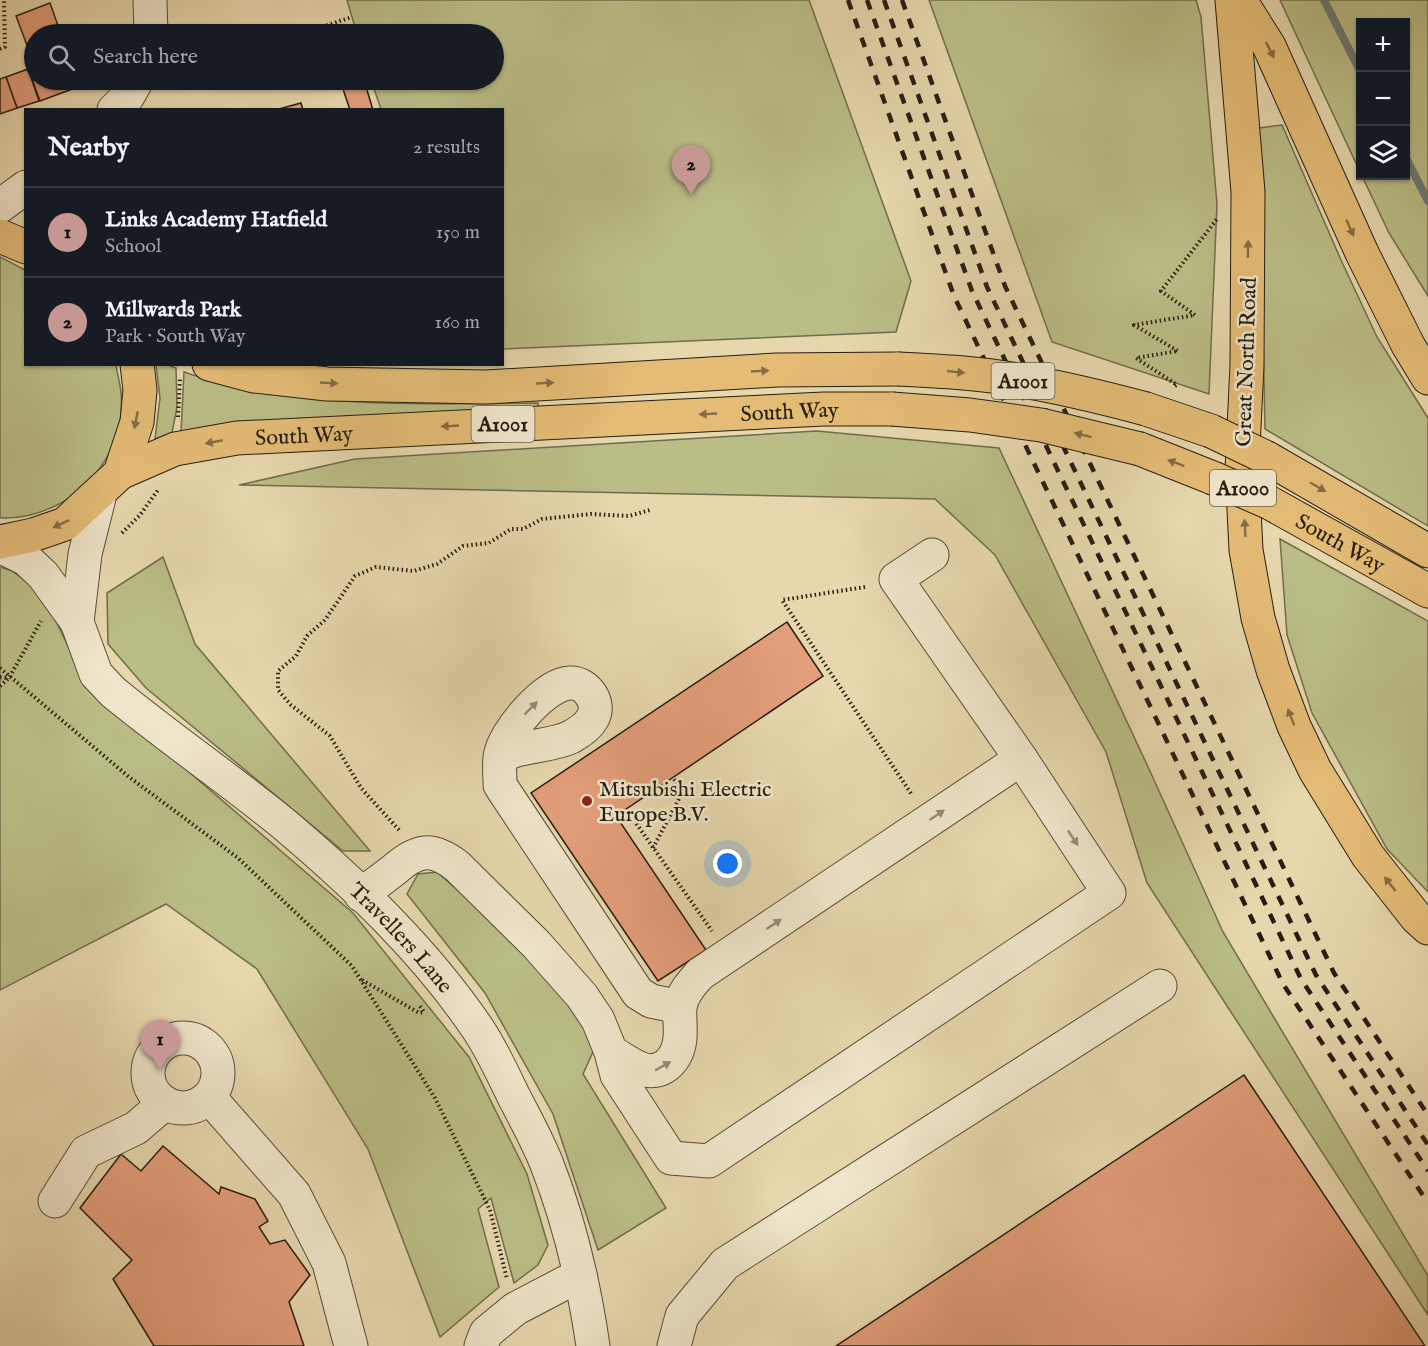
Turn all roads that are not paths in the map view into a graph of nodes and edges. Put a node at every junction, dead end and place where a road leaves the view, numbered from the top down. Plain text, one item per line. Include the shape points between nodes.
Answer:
1 (150, 0) edge
2 (1233, 0) edge
3 (1240, 0) edge
4 (151, 24) edge
5 (131, 90) edge
6 (116, 108) edge
7 (24, 188) edge
8 (0, 206) edge
9 (0, 236) edge
10 (24, 246) edge
11 (136, 366) edge
12 (195, 369) edge
13 (1428, 378) edge
14 (110, 483) junction
15 (0, 544) edge
16 (1428, 551) edge
17 (932, 555) dead end
18 (1428, 591) edge
19 (77, 622) junction
20 (500, 757) dead end
21 (1021, 759) junction
22 (361, 895) junction
23 (1428, 928) edge
24 (1160, 986) dead end
25 (680, 1007) junction
26 (611, 1052) junction
27 (209, 1097) junction
28 (165, 1103) junction
29 (55, 1202) dead end
30 (580, 1275) junction
31 (351, 1346) edge
32 (481, 1346) edge
33 (593, 1346) edge
34 (674, 1346) edge

1 - 4 street
23 -> 2 main road, Great North Road / A1000 via 1368,856 1315,770 1294,726 1258,618 1246,550 1242,469 1248,192
3 -> 13 main road via 1269,46 1362,253
5 - 6 street
7 - 8 street
9 - 10 main road
11 -> 14 main road via 140,390 137,422
12 -> 16 main road, South Way / A1001, bridge via 327,384 486,387 777,370 898,369 1021,380 1088,394 1157,398
14 -> 15 main road via 65,525
18 -> 14 main road, South Way / A1001, bridge via 1270,503 1213,477 1140,449 1041,424 970,415 892,409 800,410 237,438 175,449
14 - 19 street, Travellers Lane via 85,554
15 - 19 street, Travellers Lane via 26,559 43,575
17 - 21 street via 896,579
19 - 22 street, Travellers Lane via 96,674 113,692 284,825
20 - 25 street via 500,785 630,982 651,1001
25 -> 21 street via 686,990 707,968
21 -> 26 street via 1109,893 709,1161 671,1158 617,1075
22 - 26 street via 418,853 445,857 536,944 582,996 598,1020
22 - 30 street, Travellers Lane via 442,982 478,1030 546,1162
24 - 34 street via 725,1264 682,1316
26 -> 25 street via 641,1069 663,1068 677,1052
27 - 28 street via 188,1107
27 - 28 street via 219,1077 214,1055 198,1041 176,1038 165,1042 150,1060 150,1084
27 - 31 street via 294,1194 329,1263
28 - 29 street via 136,1128 86,1152
30 - 32 street via 515,1309 486,1333
30 - 33 street, Travellers Lane

